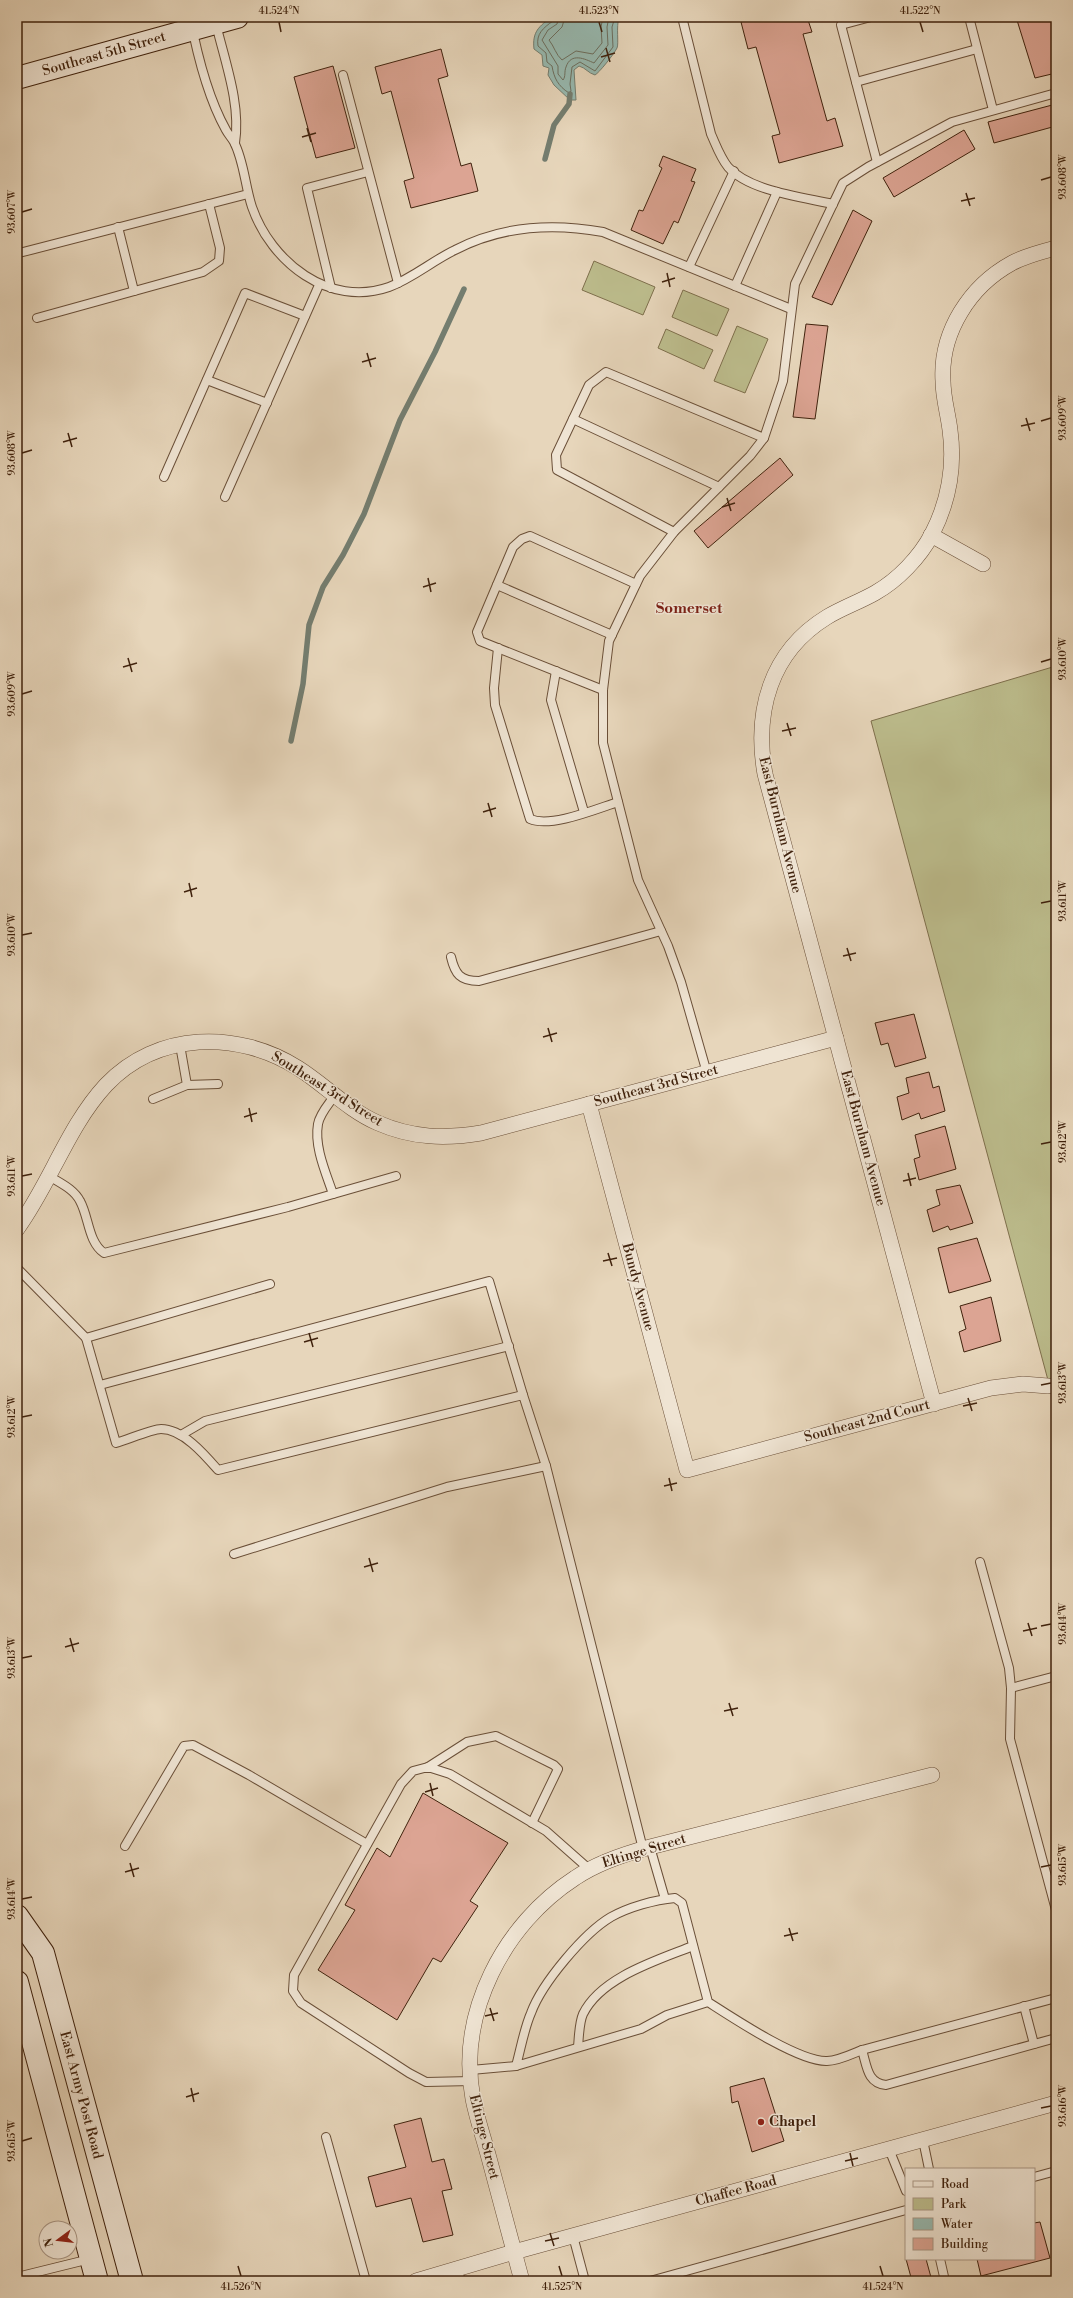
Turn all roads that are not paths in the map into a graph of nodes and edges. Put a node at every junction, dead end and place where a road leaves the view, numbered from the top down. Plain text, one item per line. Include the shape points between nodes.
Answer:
1 (237, 17) edge
2 (682, 17) edge
3 (871, 17) edge
4 (969, 17) edge
5 (215, 20) edge
6 (191, 23) edge
7 (977, 49) junction
8 (343, 76) dead end
9 (17, 78) edge
10 (856, 82) junction
11 (1056, 93) edge
12 (993, 110) junction
13 (235, 143) junction
14 (877, 162) junction
15 (734, 171) junction
16 (368, 172) junction
17 (777, 192) junction
18 (248, 194) junction
19 (209, 204) junction
20 (832, 204) junction
21 (118, 227) junction
22 (1056, 248) edge
23 (19, 253) dead end
24 (689, 268) junction
25 (398, 283) junction
26 (319, 284) junction
27 (735, 286) junction
28 (331, 288) junction
29 (134, 291) junction
30 (791, 309) junction
31 (305, 316) junction
32 (37, 318) dead end
33 (207, 380) junction
34 (267, 402) junction
35 (573, 419) junction
36 (764, 438) junction
37 (164, 477) dead end
38 (719, 487) junction
39 (225, 497) dead end
40 (674, 532) junction
41 (931, 535) junction
42 (983, 564) dead end
43 (636, 584) junction
44 (497, 585) junction
45 (612, 635) junction
46 (498, 648) junction
47 (556, 671) junction
48 (603, 690) junction
49 (618, 802) junction
50 (584, 812) junction
51 (661, 931) junction
52 (451, 957) dead end
53 (836, 1038) junction
54 (180, 1045) junction
55 (707, 1073) junction
56 (218, 1084) dead end
57 (187, 1085) junction
58 (335, 1095) junction
59 (153, 1100) dead end
60 (589, 1104) junction
61 (49, 1176) junction
62 (396, 1176) dead end
63 (333, 1194) junction
64 (17, 1229) edge
65 (17, 1268) edge
66 (270, 1284) dead end
67 (86, 1338) junction
68 (509, 1346) junction
69 (100, 1385) junction
70 (1048, 1386) dead end
71 (523, 1395) junction
72 (934, 1404) junction
73 (181, 1435) junction
74 (546, 1466) junction
75 (687, 1470) joint
76 (234, 1554) dead end
77 (980, 1562) dead end
78 (1056, 1676) edge
79 (1011, 1688) junction
80 (428, 1767) junction
81 (932, 1775) dead end
82 (532, 1823) junction
83 (367, 1844) junction
84 (125, 1846) dead end
85 (646, 1848) junction
86 (589, 1870) junction
87 (665, 1899) junction
88 (1056, 1910) edge
89 (17, 1916) edge
90 (693, 1946) junction
91 (17, 1982) edge
92 (1056, 1998) edge
93 (708, 2002) junction
94 (1024, 2006) junction
95 (1056, 2038) edge
96 (1034, 2044) junction
97 (578, 2047) junction
98 (862, 2050) junction
99 (516, 2066) junction
100 (471, 2075) junction
101 (1056, 2103) edge
102 (326, 2137) dead end
103 (923, 2140) junction
104 (889, 2149) junction
105 (929, 2168) edge
106 (1056, 2171) edge
107 (1035, 2177) edge
108 (905, 2189) edge
109 (905, 2210) edge
110 (573, 2236) junction
111 (514, 2252) junction
112 (91, 2258) junction
113 (940, 2260) edge
114 (453, 2270) junction
115 (17, 2277) edge
116 (97, 2281) edge
117 (132, 2281) edge
118 (366, 2281) edge
119 (416, 2281) edge
120 (463, 2281) edge
121 (522, 2281) edge
122 (585, 2281) edge
123 (650, 2281) edge
124 (945, 2281) edge

1 - 5 main road, Southeast 5th Street
2 - 15 lane via 711,134 719,152
3 - 10 lane via 841,25
4 - 7 lane
5 - 6 main road, Southeast 5th Street
5 - 13 lane via 236,109
6 - 9 main road, Southeast 5th Street
6 - 13 lane via 213,100 226,130
7 - 10 lane
7 - 12 lane
8 - 16 lane
10 - 14 lane
11 - 12 lane
12 - 14 lane via 952,122
13 - 18 lane
14 - 20 lane via 844,184
15 - 17 lane via 745,180
15 - 24 lane
16 - 25 lane
16 - 28 lane via 307,188
17 - 20 lane
17 - 27 lane
18 - 19 lane
18 - 26 lane via 259,226 272,245 285,260
19 - 21 lane
19 - 29 lane via 220,248 220,261 203,272
20 - 30 lane via 795,284
21 - 23 lane
21 - 29 lane
22 - 41 street, East Burnham Avenue via 1013,263 992,276 973,294 954,326 943,356 942,380 952,458 950,484 943,511
24 - 25 lane via 603,232 549,227 517,230 486,237 455,249
24 - 27 lane
25 - 28 lane via 363,291
26 - 28 lane
26 - 31 lane
27 - 30 lane
29 - 32 lane
30 - 36 lane via 783,381
31 - 33 lane via 245,293
31 - 34 lane
33 - 34 lane
33 - 37 lane
34 - 39 lane
35 - 36 lane via 589,385 606,372
35 - 38 lane
35 - 40 lane via 556,455 557,470
36 - 38 lane
38 - 40 lane
40 - 43 lane
41 - 42 street
41 - 53 street, East Burnham Avenue via 916,557 898,576 876,592 827,617 807,632 779,667 765,698 760,742 765,774
43 - 44 lane via 530,536 513,547
43 - 45 lane
44 - 45 lane
44 - 46 lane via 477,632 480,641
45 - 48 lane
46 - 47 lane
46 - 50 lane via 495,705 530,819 548,822
47 - 48 lane
47 - 50 lane via 551,700
48 - 49 lane via 603,743
49 - 50 lane
49 - 51 lane via 638,880
51 - 52 lane via 479,981 460,977 455,972
51 - 55 lane via 681,982
53 - 55 street, Southeast 3rd Street
53 - 72 street, East Burnham Avenue
54 - 57 lane
54 - 58 street, Southeast 3rd Street via 201,1041 228,1042 254,1047 278,1056
54 - 61 street, Southeast 3rd Street via 150,1054 107,1084 85,1112
55 - 60 street, Southeast 3rd Street
56 - 57 lane
57 - 59 lane
58 - 60 street, Southeast 3rd Street via 376,1122 402,1132 454,1138
58 - 63 lane via 322,1113 318,1124 318,1144
60 - 75 street, Bundy Avenue
61 - 63 lane via 69,1188 80,1200 95,1245 104,1253
61 - 64 street, Southeast 3rd Street
62 - 63 lane
65 - 67 lane
66 - 67 lane
67 - 69 lane
68 - 69 lane via 488,1281
68 - 71 lane
68 - 73 lane via 205,1421
69 - 73 lane via 116,1443 161,1429
70 - 72 street, Southeast 2nd Court via 1023,1384 991,1388
71 - 73 lane via 218,1470 202,1451
71 - 74 lane
72 - 75 street, Southeast 2nd Court
74 - 76 lane via 447,1487
74 - 85 lane
77 - 79 lane via 1009,1668
78 - 79 lane
79 - 88 lane via 1010,1739
80 - 82 lane via 450,1774
80 - 82 lane via 467,1742 496,1736 554,1764 558,1769
80 - 83 lane via 413,1771 400,1784
81 - 85 street, Eltinge Street
82 - 86 lane via 546,1831
83 - 84 lane via 193,1745 184,1746
83 - 100 lane via 294,1975 293,1991 301,2003 426,2082
85 - 86 street, Eltinge Street via 604,1862
85 - 87 lane
86 - 100 street, Eltinge Street via 549,1896 526,1919 506,1946 490,1975 479,2007 473,2036
87 - 90 lane via 675,1898 682,1903
87 - 99 lane via 610,1918 578,1944 531,2012
89 - 117 main road, East Army Post Road via 43,1953
90 - 93 lane
90 - 97 lane via 630,1971 601,1992 583,2014
91 - 112 main road
92 - 94 lane
93 - 97 lane via 667,2015 641,2029
93 - 98 lane via 784,2047 816,2060 829,2061
94 - 96 lane
94 - 98 lane
95 - 96 lane
96 - 98 lane via 886,2085 877,2084 871,2079
97 - 99 lane
99 - 100 lane
100 - 111 street, Eltinge Street via 473,2099
101 - 103 street, Chaffee Road
102 - 118 lane
103 - 104 street, Chaffee Road
103 - 105 lane
104 - 108 lane
104 - 110 street, Chaffee Road
106 - 107 lane
109 - 123 lane
110 - 111 street, Chaffee Road
110 - 122 lane
111 - 114 street, Chaffee Road
111 - 121 street, Eltinge Street
112 - 115 lane
112 - 116 main road
113 - 124 lane
114 - 119 street, Chaffee Road
114 - 120 lane

